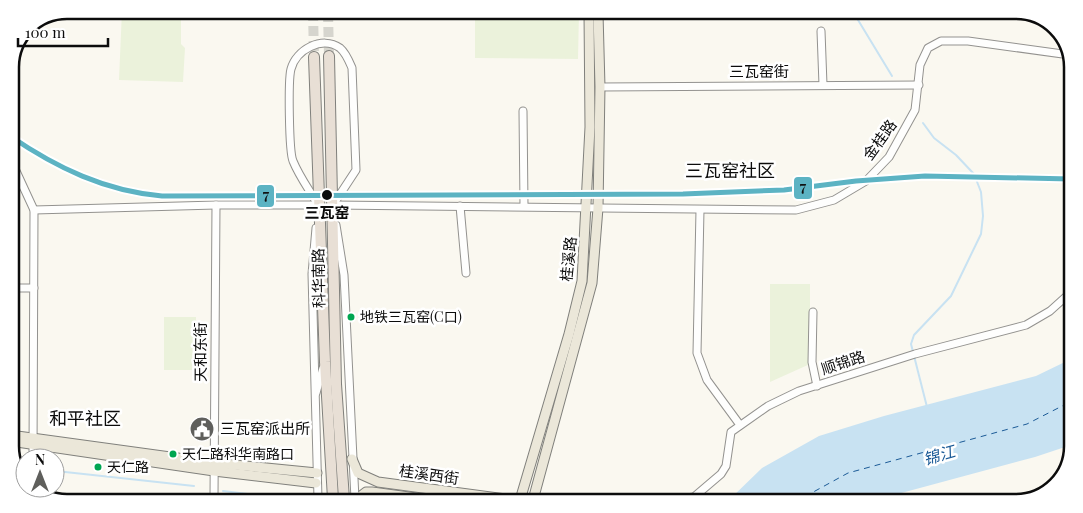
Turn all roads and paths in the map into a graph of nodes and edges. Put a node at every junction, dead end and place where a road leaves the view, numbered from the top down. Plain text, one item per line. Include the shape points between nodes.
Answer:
1 (589, 19) edge
2 (598, 19) edge
3 (821, 31) dead end
4 (1062, 54) edge
5 (329, 56) tunnel mouth
6 (314, 57) tunnel mouth
7 (919, 85) junction
8 (822, 86) junction
9 (600, 87) junction
10 (522, 111) dead end
11 (19, 178) edge
12 (216, 205) junction
13 (318, 205) junction
14 (333, 205) junction
15 (460, 206) junction
16 (524, 206) junction
17 (587, 208) junction
18 (598, 208) junction
19 (34, 210) junction
20 (700, 210) junction
21 (466, 273) dead end
22 (19, 288) edge
23 (34, 288) junction
24 (1064, 298) edge
25 (813, 312) dead end
26 (325, 362) junction
27 (817, 386) junction
28 (336, 391) junction
29 (314, 399) junction
30 (350, 409) junction
31 (740, 426) junction
32 (19, 437) edge
33 (19, 441) edge
34 (33, 441) junction
35 (33, 448) edge
36 (352, 459) junction
37 (214, 467) junction
38 (316, 473) junction
39 (316, 483) junction
40 (214, 494) edge
41 (317, 494) edge
42 (333, 494) edge
43 (344, 494) edge
44 (356, 494) edge
45 (363, 494) edge
46 (387, 494) edge
47 (468, 494) edge
48 (522, 494) edge
49 (535, 494) edge
50 (700, 494) edge

1 - 17 main road, 桂溪路
2 - 9 main road, 桂溪路
3 - 8 street
4 - 7 street, 金桂路 via 968,41 941,41 928,48 920,64
5 - 14 highway, 科华南路
6 - 13 highway, 科华南路
7 - 8 street, 三瓦窑街
7 - 20 street, 金桂路 via 915,110 888,156 866,181 834,200 796,210
8 - 9 street, 三瓦窑街
9 - 18 main road, 桂溪路
10 - 16 street
11 - 19 street
12 - 13 street
12 - 19 street
12 - 37 street, 天和东街
13 - 14 street via 292,160 289,80 294,61 305,49 317,44 339,48 348,57 352,68 356,170
13 - 26 highway, 科华南路
13 - 29 street via 312,274
14 - 15 street, 金桂路
14 - 28 highway, 科华南路
14 - 30 street via 344,275
15 - 16 street, 金桂路
15 - 21 street
16 - 17 street, 金桂路
17 - 18 street, 金桂路
17 - 48 main road, 桂溪路 via 582,281
18 - 20 street, 金桂路
18 - 49 main road, 桂溪路 via 592,283
19 - 23 street
20 - 31 street via 697,353 707,380
22 - 23 street
23 - 34 street
24 - 27 street, 顺锦路 via 1026,325 913,355
25 - 27 street via 812,362
26 - 29 street
26 - 42 highway, 科华南路
27 - 31 street, 顺锦路 via 768,406
28 - 30 street
28 - 43 highway, 科华南路
29 - 38 street
30 - 36 street
31 - 50 street, 顺锦路 via 729,435 726,466
32 - 34 main road
33 - 34 main road
34 - 35 street
34 - 37 main road
36 - 44 street
36 - 47 main road, 桂溪西街 via 358,473 378,482
37 - 38 main road
37 - 39 main road
37 - 40 street, 天和东街
38 - 39 street
39 - 41 street
45 - 46 main road, 桂溪西街

